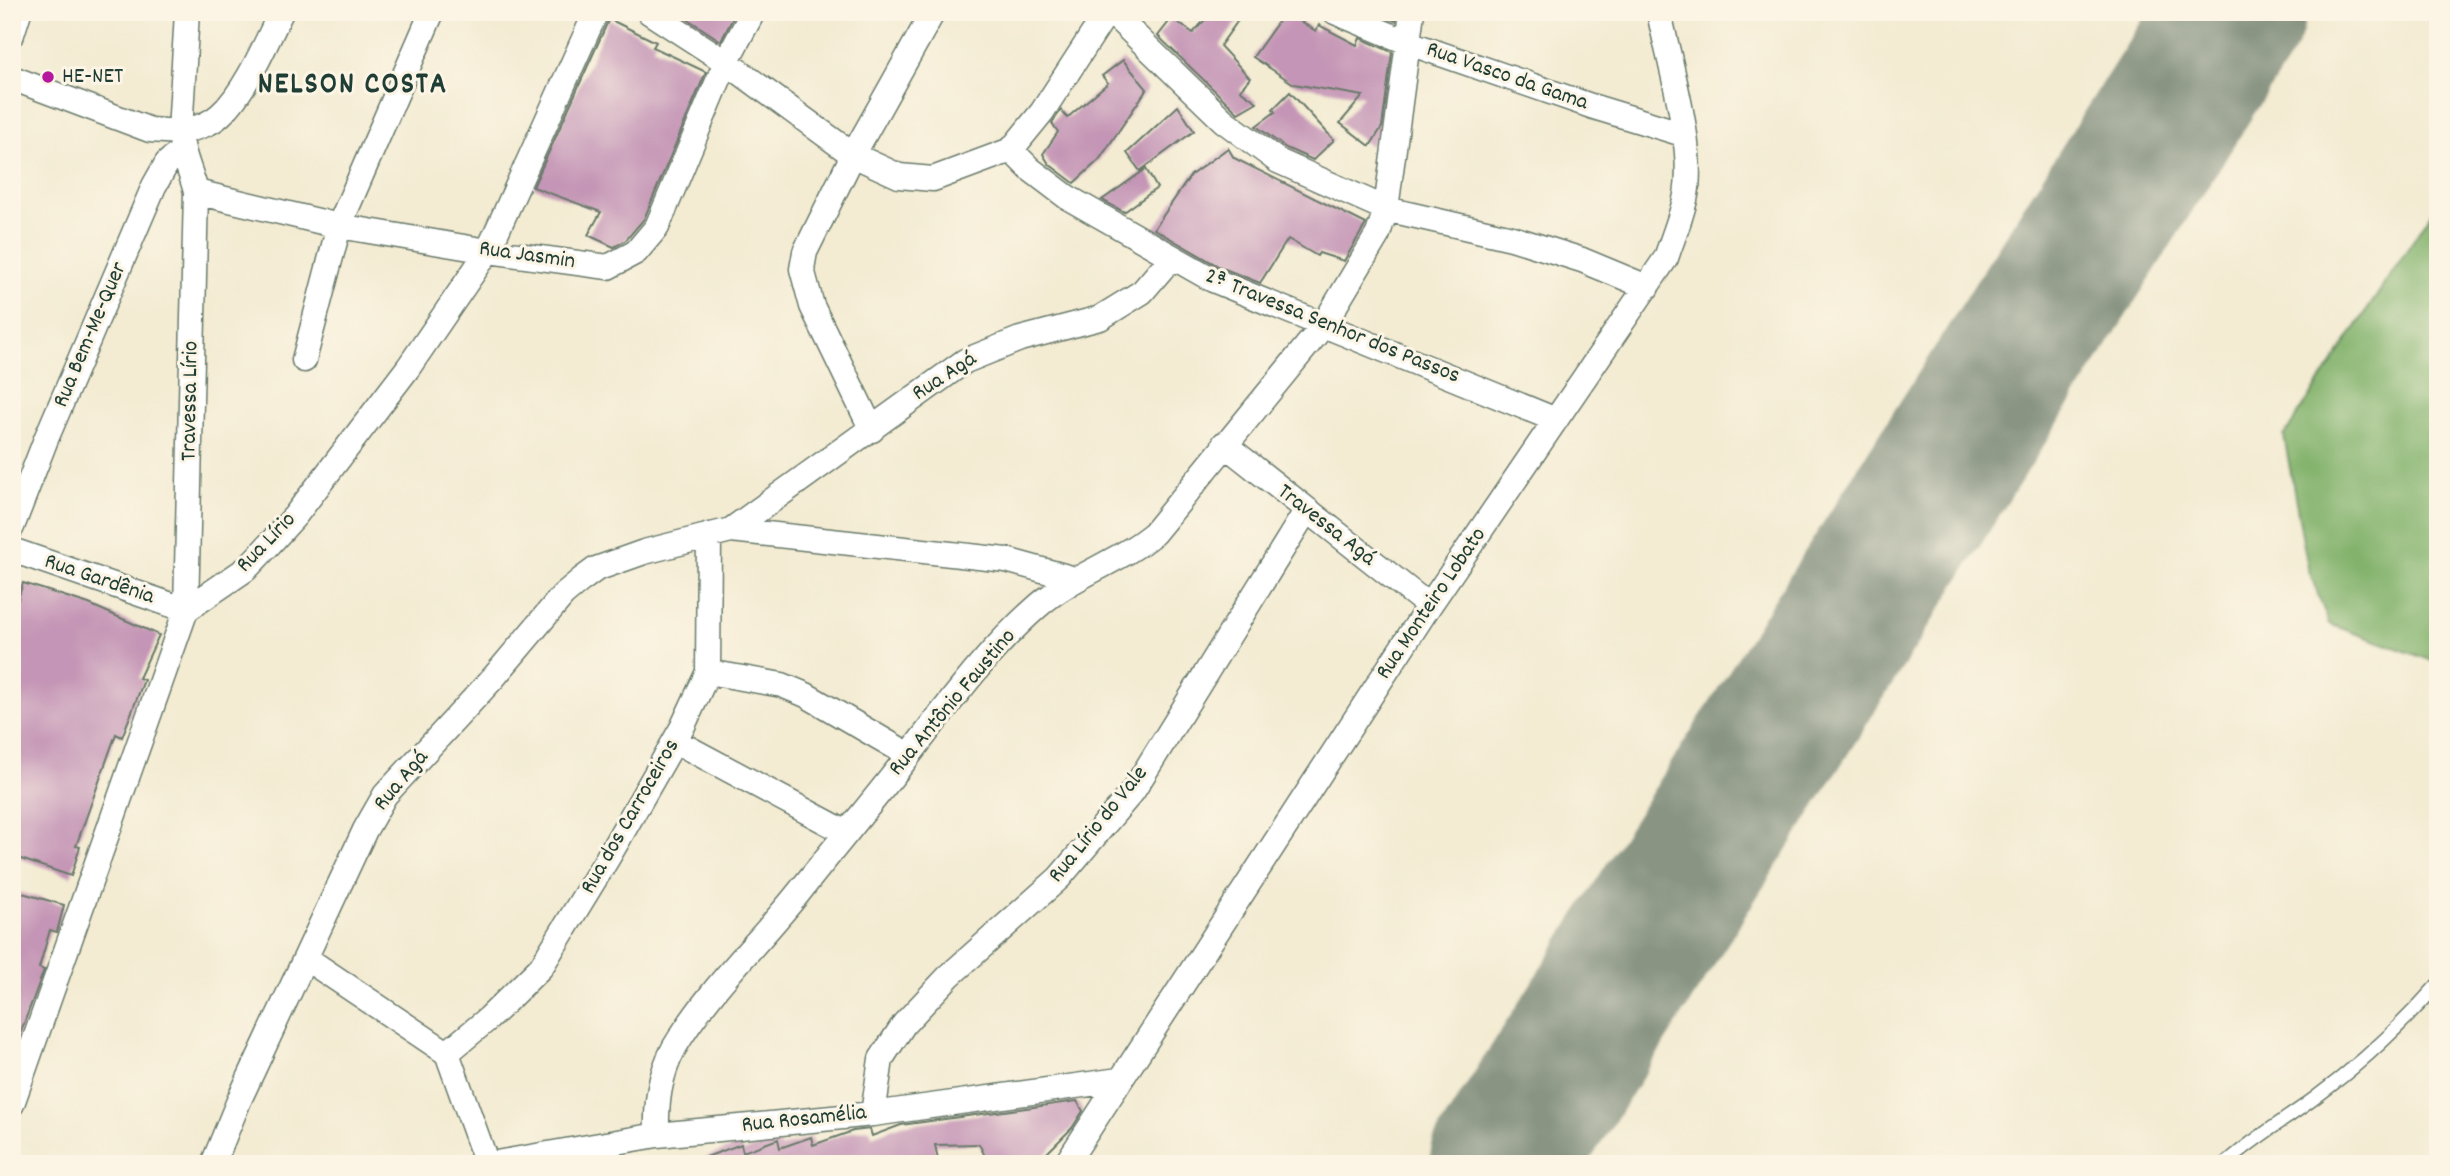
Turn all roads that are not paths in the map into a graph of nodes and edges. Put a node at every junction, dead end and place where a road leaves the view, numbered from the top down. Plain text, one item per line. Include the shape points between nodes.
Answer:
1 (19, 12) edge
2 (187, 12) edge
3 (281, 12) edge
4 (432, 12) edge
5 (597, 12) edge
6 (649, 12) edge
7 (753, 12) edge
8 (933, 12) edge
9 (1109, 12) edge
10 (1335, 12) edge
11 (1412, 12) edge
12 (1659, 12) edge
13 (12, 34) edge
14 (1409, 44) junction
15 (726, 62) junction
16 (12, 78) edge
17 (1683, 134) junction
18 (180, 141) junction
19 (1011, 150) junction
20 (853, 155) junction
21 (196, 192) junction
22 (1386, 209) junction
23 (339, 226) junction
24 (488, 251) junction
25 (1172, 257) junction
26 (1647, 287) junction
27 (1323, 326) junction
28 (304, 360) dead end
29 (1556, 419) junction
30 (872, 430) junction
31 (1224, 444) junction
32 (1306, 511) junction
33 (12, 527) edge
34 (720, 533) junction
35 (12, 550) edge
36 (1075, 579) junction
37 (1429, 606) junction
38 (186, 610) junction
39 (708, 672) junction
40 (675, 741) junction
41 (909, 755) junction
42 (845, 832) junction
43 (306, 959) junction
44 (2438, 984) edge
45 (447, 1053) junction
46 (1119, 1080) junction
47 (15, 1093) edge
48 (873, 1114) junction
49 (657, 1135) junction
50 (213, 1164) edge
51 (489, 1164) edge
52 (1066, 1164) edge
53 (2225, 1164) edge

1 - 13 street
2 - 18 street
3 - 18 street via 249,73 220,115
4 - 23 street
5 - 24 street, Rua Lírio
6 - 15 street
7 - 15 street, Rua Jasmin
8 - 20 street
9 - 19 street
9 - 22 street via 1224,121 1278,161
10 - 14 street, Rua Vasco da Gama
11 - 14 street
12 - 17 street, Rua Monteiro Lobato
14 - 17 street, Rua Vasco da Gama
14 - 22 street
15 - 20 street
15 - 24 street, Rua Jasmin via 657,227 636,252 608,267
16 - 18 street
17 - 26 street, Rua Monteiro Lobato via 1686,193 1666,258
18 - 21 street
18 - 33 street, Rua Bem-Me-Quer via 154,186
19 - 20 street via 933,179 899,176
19 - 25 street, 2ª Travessa Senhor dos Passos via 1067,197
20 - 30 street via 805,251 802,269 812,306
21 - 23 street, Rua Jasmin
21 - 38 street, Travessa Lírio
22 - 26 street via 1512,238
22 - 27 street via 1378,234
23 - 24 street, Rua Jasmin
23 - 28 street
24 - 38 street, Rua Lírio via 408,368 295,516 246,569
25 - 27 street, 2ª Travessa Senhor dos Passos via 1225,286
25 - 30 street, Rua Agá via 1142,292 1122,306 1100,318 1020,339 965,360
26 - 29 street, Rua Monteiro Lobato
27 - 29 street, 2ª Travessa Senhor dos Passos
27 - 31 street, Rua Antônio Faustino
29 - 37 street, Rua Monteiro Lobato
30 - 34 street, Rua Agá
31 - 32 street, Travessa Agá
31 - 36 street, Rua Antônio Faustino via 1154,533 1135,549
32 - 37 street, Travessa Agá
32 - 48 street, Rua Lírio do Vale via 1133,791 1059,878 949,976 904,1024 881,1059
34 - 36 street, Rua Agá via 1006,560
34 - 39 street, Rua dos Carroceiros
34 - 43 street, Rua Agá via 596,569 563,596 384,795
35 - 38 street, Rua Gardênia
36 - 41 street, Rua Antônio Faustino via 1039,605 999,646
37 - 46 street, Rua Monteiro Lobato
38 - 47 street
39 - 40 street, Rua dos Carroceiros
39 - 41 street via 782,685
40 - 42 street
40 - 45 street, Rua dos Carroceiros via 541,967
41 - 42 street, Rua Antônio Faustino
42 - 49 street, Rua Antônio Faustino via 763,937 714,990 673,1051 656,1099
43 - 45 street
43 - 50 street, Rua Agá
44 - 53 lane via 2397,1030
45 - 51 street
46 - 48 street, Rua Rosamélia
46 - 52 street, Rua Monteiro Lobato
48 - 49 street, Rua Rosamélia
49 - 51 street, Rua Rosamélia

